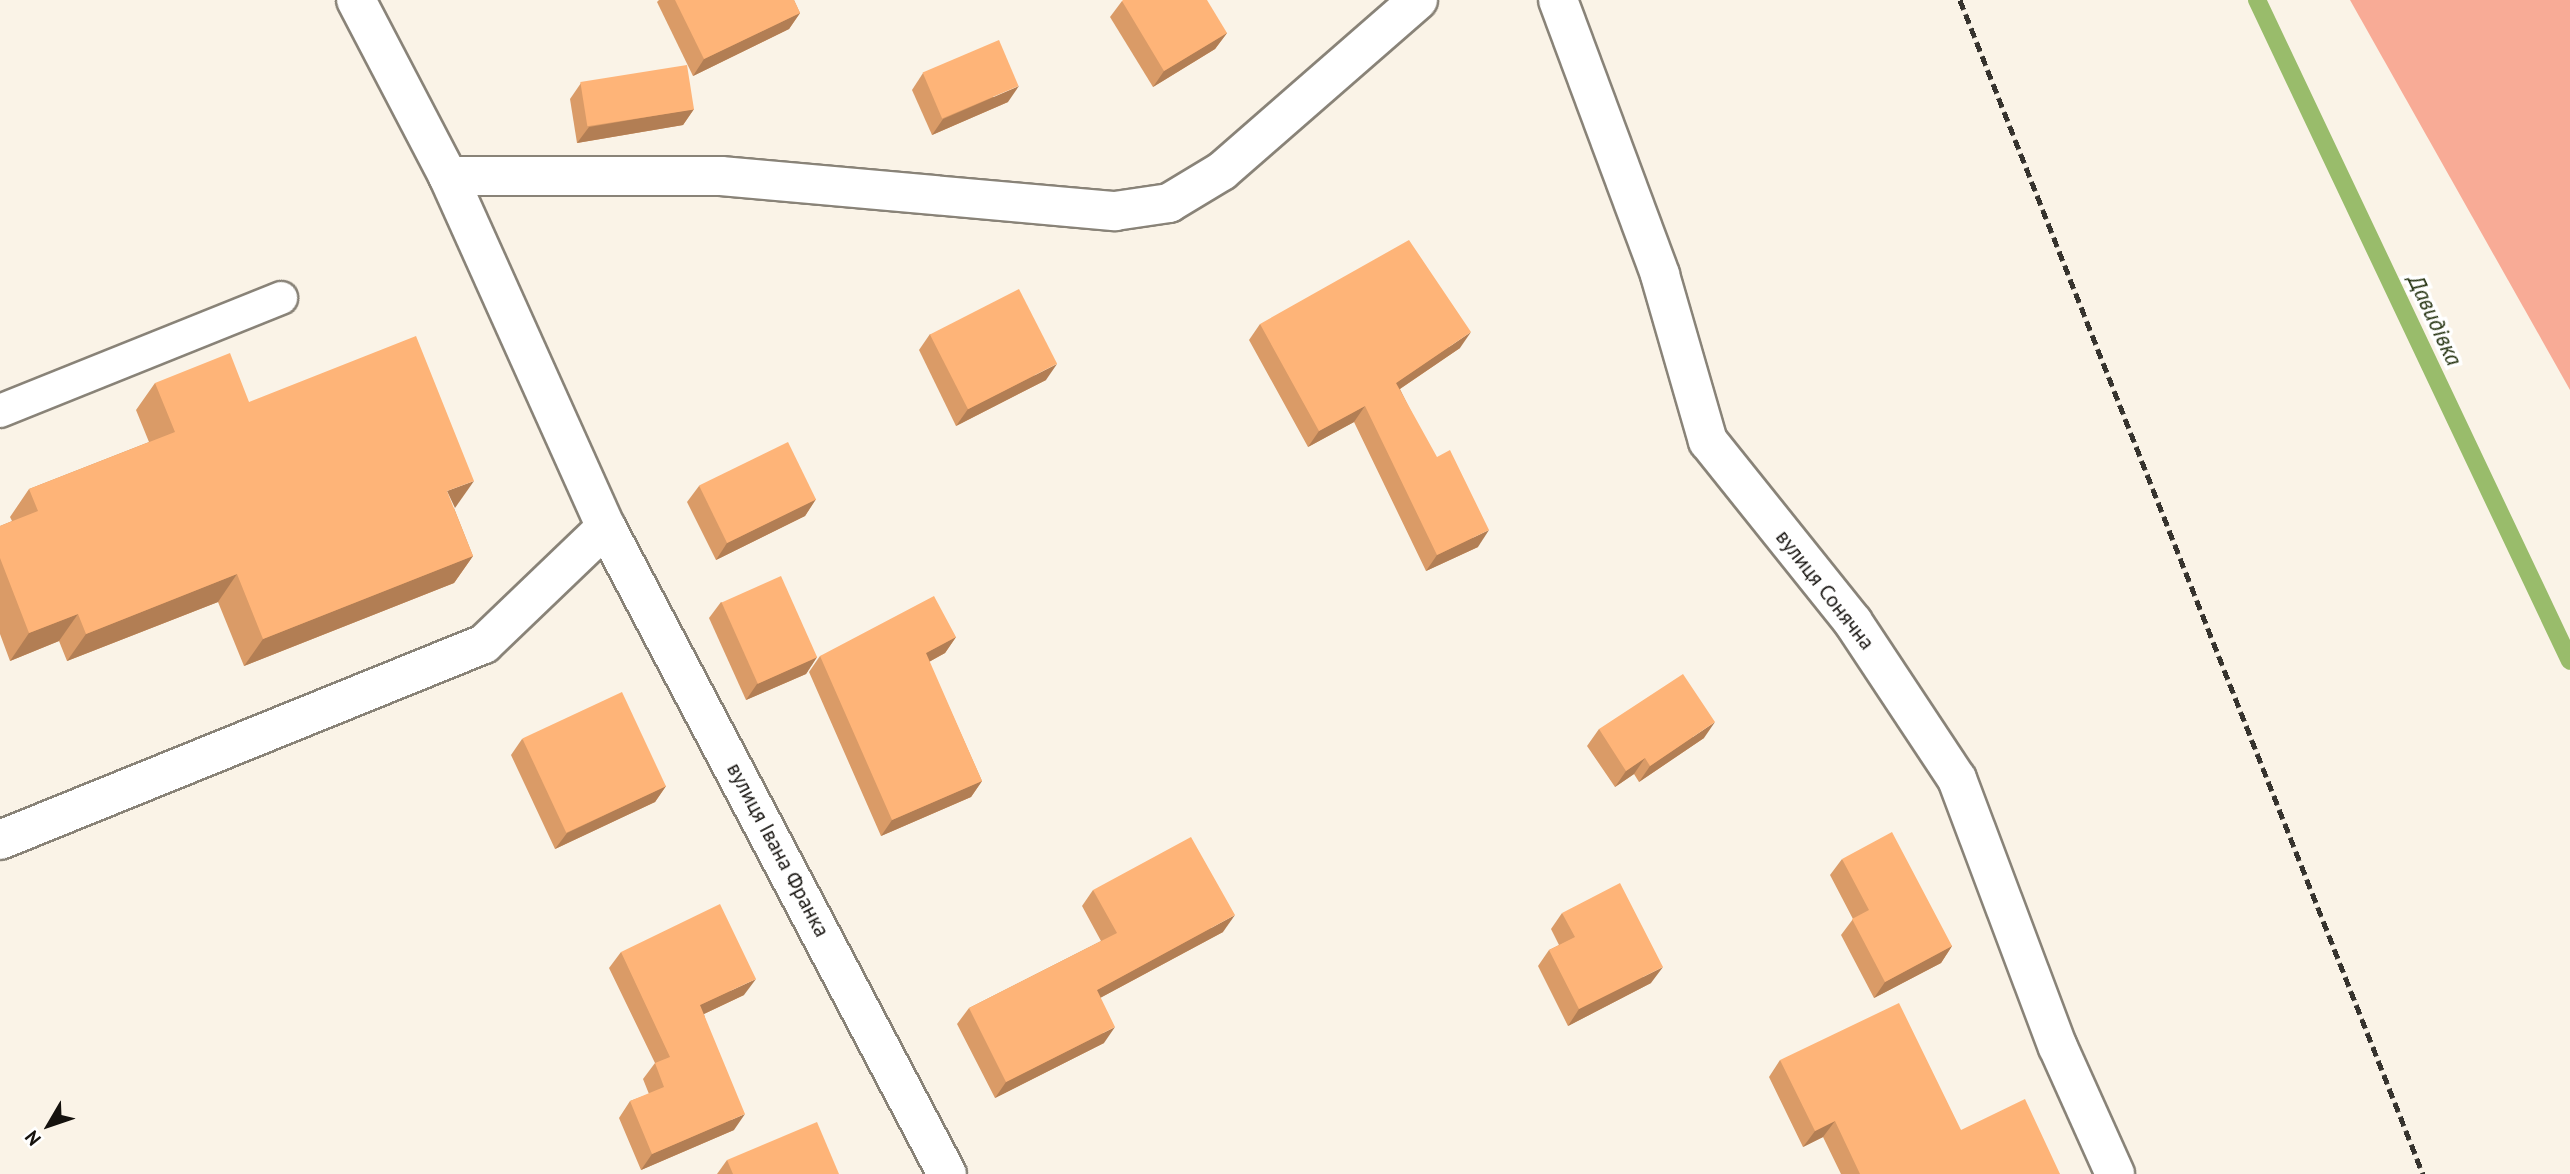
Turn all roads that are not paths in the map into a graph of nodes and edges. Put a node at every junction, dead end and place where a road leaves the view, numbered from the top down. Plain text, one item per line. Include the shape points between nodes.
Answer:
1 (356, 0) edge
2 (1418, 0) edge
3 (1558, 0) edge
4 (448, 176) junction
5 (281, 298) dead end
6 (0, 411) edge
7 (606, 527) junction
8 (0, 840) edge
9 (947, 1174) edge
10 (2115, 1174) edge

1 - 4 street, вулиця Івана Франка
2 - 4 street via 1222,171 1168,203 1115,211 721,176
3 - 10 street, вулиця Сонячна via 1660,275 1708,441 1853,622 1958,779 2058,1047
4 - 7 street, вулиця Івана Франка
5 - 6 lane
7 - 8 street via 484,644
7 - 9 street, вулиця Івана Франка

